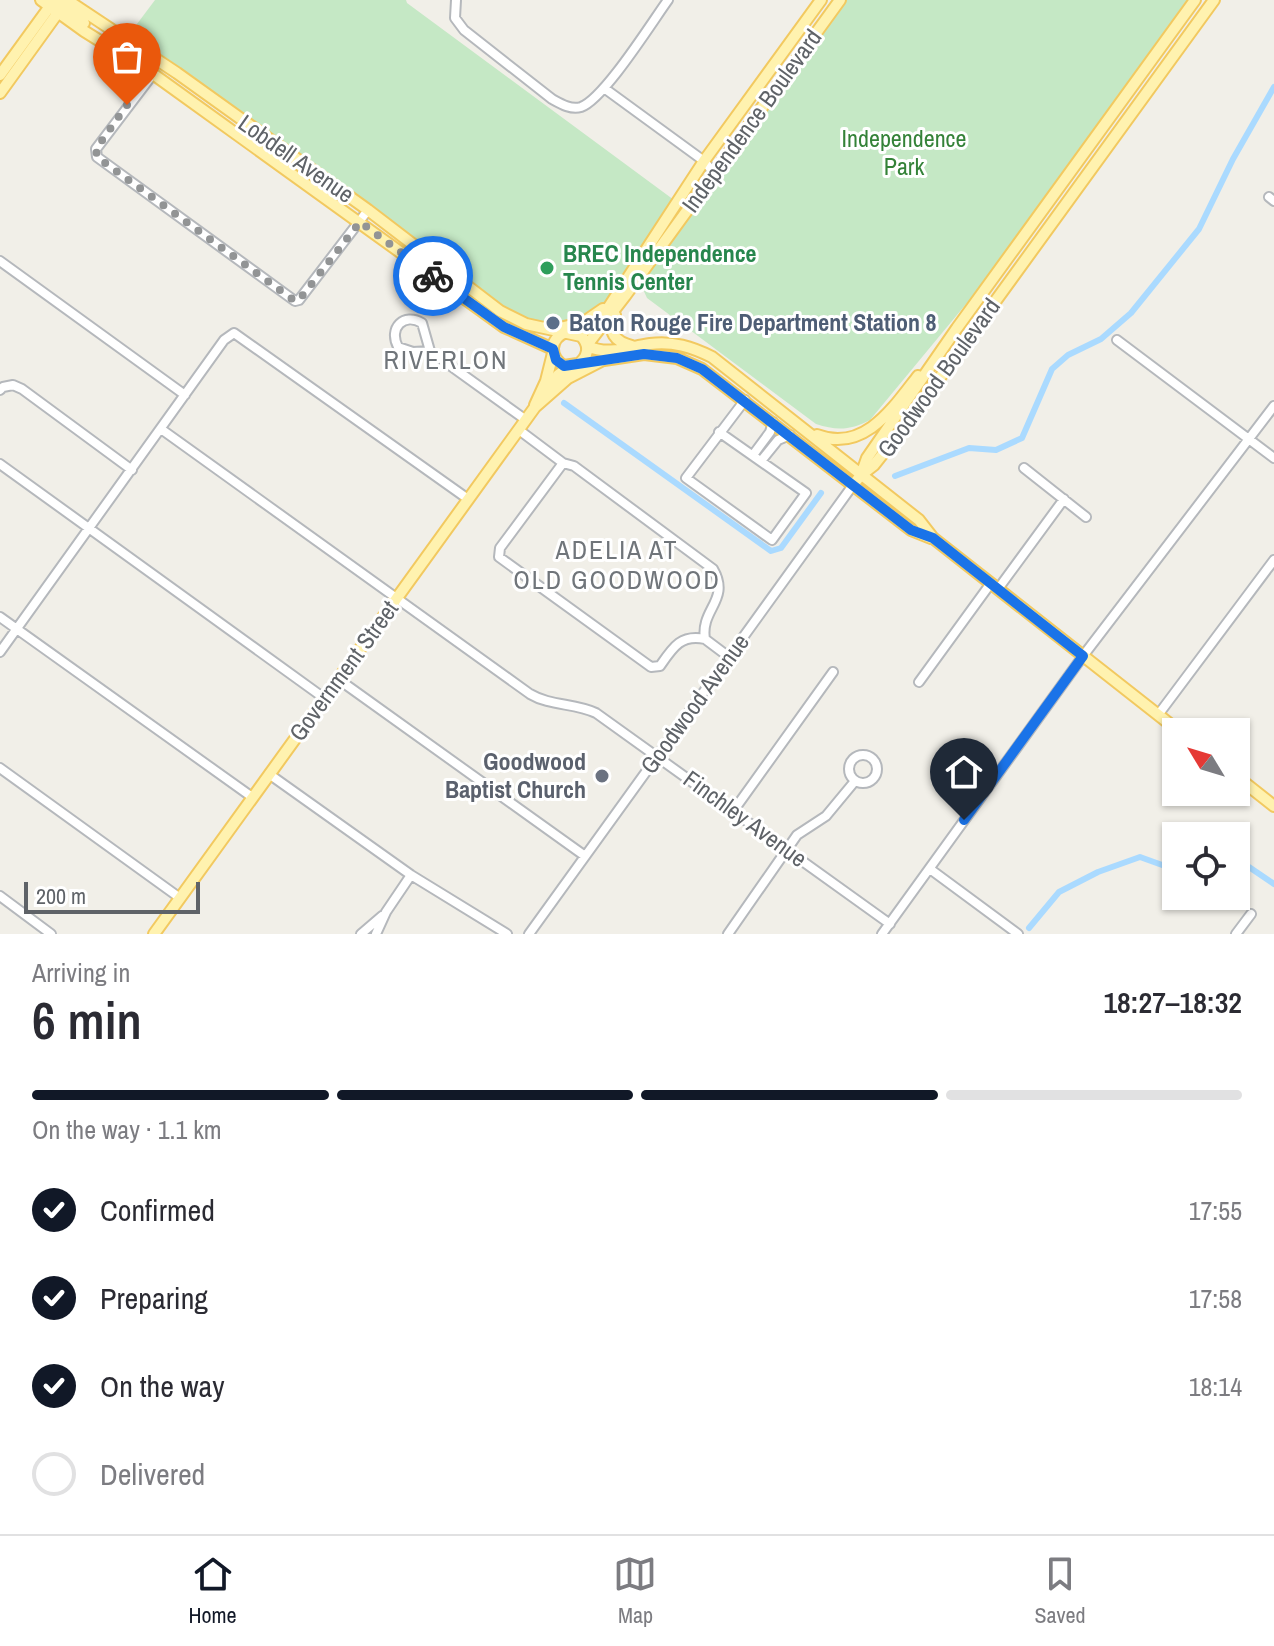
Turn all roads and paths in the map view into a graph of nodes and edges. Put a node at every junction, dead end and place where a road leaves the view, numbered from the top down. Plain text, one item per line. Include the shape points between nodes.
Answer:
1 (456, 0) edge
2 (668, 0) edge
3 (821, 0) edge
4 (840, 0) edge
5 (1195, 0) edge
6 (1214, 0) edge
7 (55, 4) edge
8 (1150, 62) junction
9 (769, 73) junction
10 (153, 74) junction
11 (0, 75) edge
12 (781, 82) junction
13 (604, 88) junction
14 (0, 93) edge
15 (213, 99) junction
16 (733, 122) junction
17 (745, 131) junction
18 (1116, 134) junction
19 (704, 161) junction
20 (714, 173) junction
21 (1068, 176) junction
22 (368, 210) junction
23 (1061, 210) junction
24 (360, 222) junction
25 (0, 261) edge
26 (616, 301) junction
27 (972, 308) junction
28 (984, 316) junction
29 (957, 328) junction
30 (551, 331) junction
31 (573, 332) junction
32 (1117, 340) dead end
33 (667, 343) junction
34 (541, 345) junction
35 (587, 346) junction
36 (634, 346) junction
37 (430, 351) junction
38 (553, 351) junction
39 (665, 356) junction
40 (601, 361) junction
41 (550, 366) junction
42 (573, 366) junction
43 (733, 372) junction
44 (724, 384) junction
45 (0, 390) edge
46 (185, 395) junction
47 (912, 396) junction
48 (545, 399) junction
49 (745, 400) junction
50 (1274, 406) edge
51 (535, 407) junction
52 (773, 422) junction
53 (522, 425) junction
54 (904, 427) junction
55 (161, 429) junction
56 (719, 432) junction
57 (810, 433) junction
58 (790, 435) junction
59 (1249, 438) junction
60 (757, 458) junction
61 (1274, 458) edge
62 (563, 463) junction
63 (0, 464) edge
64 (1024, 468) dead end
65 (132, 470) junction
66 (861, 475) junction
67 (853, 485) junction
68 (468, 499) junction
69 (1064, 499) junction
70 (1086, 517) dead end
71 (89, 530) junction
72 (933, 538) junction
73 (1274, 560) edge
74 (995, 586) junction
75 (397, 597) junction
76 (0, 617) edge
77 (17, 629) junction
78 (705, 639) junction
79 (0, 652) edge
80 (1083, 656) junction
81 (729, 657) junction
82 (833, 672) dead end
83 (338, 679) junction
84 (919, 682) dead end
85 (324, 698) junction
86 (1158, 715) junction
87 (1162, 718) edge
88 (657, 756) junction
89 (0, 768) edge
90 (269, 774) junction
91 (855, 781) dead end
92 (1250, 787) edge
93 (252, 797) junction
94 (1274, 806) edge
95 (734, 810) junction
96 (789, 850) junction
97 (585, 856) junction
98 (930, 869) junction
99 (411, 875) junction
100 (0, 896) edge
101 (180, 898) junction
102 (386, 912) junction
103 (1251, 914) dead end
104 (890, 924) junction
105 (51, 934) edge
106 (154, 934) edge
107 (361, 934) edge
108 (376, 934) edge
109 (507, 934) edge
110 (529, 934) edge
111 (728, 934) edge
112 (882, 934) edge
113 (1018, 934) edge
114 (1236, 934) edge

1 - 13 street via 455,18 464,30 552,99 579,108
2 - 13 street
3 - 9 main road, Independence Boulevard
4 - 12 main road, Independence Boulevard
5 - 8 main road, Goodwood Boulevard
6 - 18 main road, Goodwood Boulevard
7 - 10 main road, Lobdell Avenue
7 - 11 main road
7 - 14 main road
7 - 15 main road, Lobdell Avenue via 132,44
8 - 18 main road via 1156,68
8 - 21 main road, Goodwood Boulevard
9 - 12 street
9 - 16 main road, Independence Boulevard
10 - 15 main road via 160,72 197,97
10 - 24 main road, Lobdell Avenue
10 - 24 street via 95,153 141,191 295,301
12 - 17 main road, Independence Boulevard
13 - 19 street
15 - 22 main road, Lobdell Avenue
16 - 17 street
16 - 19 main road, Independence Boulevard
17 - 20 main road, Independence Boulevard
18 - 23 main road, Goodwood Boulevard
19 - 20 street
19 - 26 main road, Independence Boulevard
20 - 26 main road, Independence Boulevard
21 - 23 main road via 1074,184
21 - 27 main road, Goodwood Boulevard
22 - 24 street
22 - 30 main road, Lobdell Avenue via 500,311
23 - 28 main road, Goodwood Boulevard
24 - 34 main road, Lobdell Avenue via 504,327
25 - 46 street
26 - 30 main road via 590,320
26 - 31 main road via 598,323
26 - 35 main road
26 - 36 main road via 613,335 621,344
27 - 28 street
27 - 29 main road, Goodwood Boulevard
28 - 54 main road, Goodwood Boulevard
29 - 47 main road, Goodwood Boulevard
29 - 57 main road via 878,424 859,437 842,440
30 - 31 main road, Lobdell Avenue
31 - 35 main road
31 - 38 main road via 557,338
32 - 59 street
33 - 36 main road
33 - 39 main road
33 - 43 main road via 700,351
34 - 38 main road, Lobdell Avenue
34 - 41 main road
35 - 36 main road via 606,352
35 - 42 main road via 586,355
37 - 37 street via 422,323 410,318 394,330 398,347
37 - 53 street
38 - 41 main road, Government Street
38 - 42 main road via 556,360
39 - 40 main road
39 - 44 main road
40 - 42 main road
40 - 48 main road via 568,378
41 - 51 main road, Government Street
42 - 48 main road, Government Street via 555,379
43 - 44 main road
43 - 57 main road
44 - 49 main road
45 - 65 street via 13,385 22,389
46 - 55 street
46 - 68 street via 234,333
47 - 54 main road via 902,417
47 - 66 main road, Goodwood Boulevard via 867,458
48 - 51 main road, Government Street
49 - 52 main road
49 - 56 street
50 - 59 street
51 - 53 main road, Government Street
52 - 58 main road
52 - 60 street
53 - 62 street
53 - 68 main road, Government Street
54 - 66 main road, Goodwood Boulevard
55 - 65 street
55 - 75 street, Finchley Avenue
56 - 60 street
56 - 60 street via 686,478 772,540 806,493
57 - 66 main road
58 - 60 street
58 - 67 main road
59 - 61 street
59 - 80 street
62 - 78 street via 713,569 720,589 706,618
62 - 78 street via 498,556 654,668 678,641
63 - 71 street
64 - 69 street
65 - 71 street
66 - 67 main road, Goodwood Avenue
66 - 72 main road via 919,520
67 - 72 main road via 911,530
67 - 81 street, Goodwood Avenue
68 - 75 main road, Government Street
69 - 70 street
69 - 74 street
71 - 77 street
71 - 85 street
72 - 74 main road
73 - 86 street
74 - 80 main road
74 - 84 street
75 - 83 main road, Government Street
75 - 88 street, Finchley Avenue via 536,697 591,711
76 - 77 street
77 - 79 street
77 - 93 street
78 - 81 street
80 - 86 main road
80 - 98 street
81 - 88 street, Goodwood Avenue
82 - 95 street
83 - 85 main road, Government Street
83 - 97 street
85 - 90 main road, Government Street
86 - 87 main road
88 - 95 street, Finchley Avenue
88 - 97 street, Goodwood Avenue
89 - 101 street
90 - 93 main road, Government Street
90 - 99 street
91 - 96 street via 826,816 797,835
92 - 94 main road
93 - 101 main road, Government Street
95 - 96 street, Finchley Avenue
96 - 104 street, Finchley Avenue
96 - 111 street
97 - 110 street, Goodwood Avenue
98 - 104 street
98 - 113 street
99 - 102 street
99 - 109 street
100 - 105 street
101 - 106 main road, Government Street
102 - 107 street
102 - 108 street
103 - 114 street
104 - 112 street

